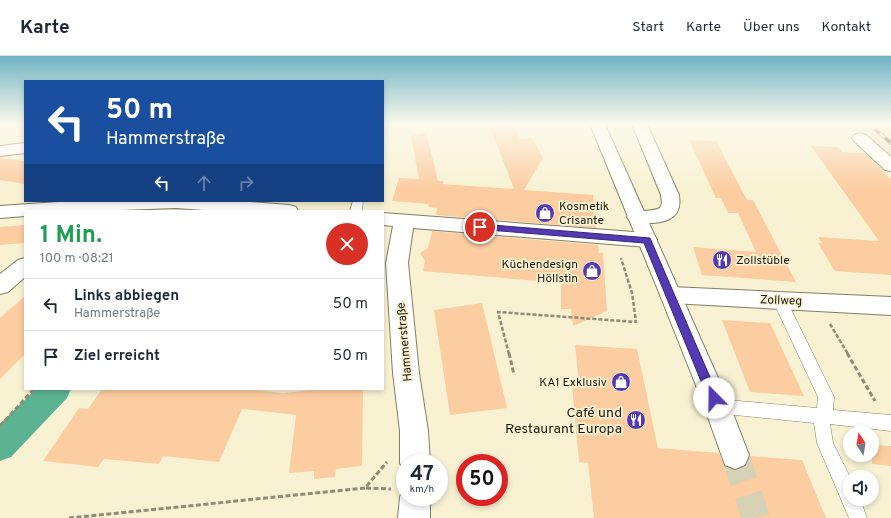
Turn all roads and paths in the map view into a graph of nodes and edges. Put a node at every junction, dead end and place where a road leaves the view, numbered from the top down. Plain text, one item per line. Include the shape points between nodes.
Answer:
1 (607, 146) edge
2 (648, 146) edge
3 (868, 146) edge
4 (24, 148) edge
5 (0, 151) edge
6 (891, 166) edge
7 (223, 204) edge
8 (72, 209) edge
9 (48, 210) edge
10 (277, 210) edge
11 (24, 211) edge
12 (0, 212) edge
13 (638, 217) junction
14 (394, 220) edge
15 (647, 240) junction
16 (624, 257) dead end
17 (24, 266) edge
18 (0, 286) edge
19 (671, 295) junction
20 (780, 301) junction
21 (816, 301) junction
22 (891, 306) edge
23 (514, 375) dead end
24 (33, 390) edge
25 (716, 406) junction
26 (824, 417) junction
27 (890, 423) edge
28 (0, 426) edge
29 (414, 431) junction
30 (415, 454) edge
31 (735, 455) tunnel mouth
32 (843, 479) edge
33 (365, 488) junction
34 (396, 492) edge
35 (410, 506) edge
36 (853, 506) edge
37 (69, 518) edge
38 (414, 518) edge
39 (858, 518) edge

1 - 13 street
2 - 13 street via 671,203 668,212 659,216
3 - 6 street
4 - 5 street
7 - 8 street via 126,203
7 - 10 street
8 - 9 street
11 - 12 street
13 - 15 street
14 - 15 street, Hammerstraße
14 - 29 street, Hammerstraße via 406,373
15 - 19 street
16 - 23 path via 620,258 632,292 636,322 498,312
17 - 18 street
19 - 20 street, Zollweg
19 - 25 street
20 - 21 street, Zollweg
20 - 26 lane via 826,396 827,407
21 - 22 street, Zollweg
21 - 27 path
24 - 28 path
25 - 26 lane
25 - 31 street
26 - 27 lane
26 - 32 lane via 824,442
29 - 30 street, Hammerstraße
29 - 33 path
33 - 34 path
33 - 37 path
35 - 38 street
36 - 39 lane

